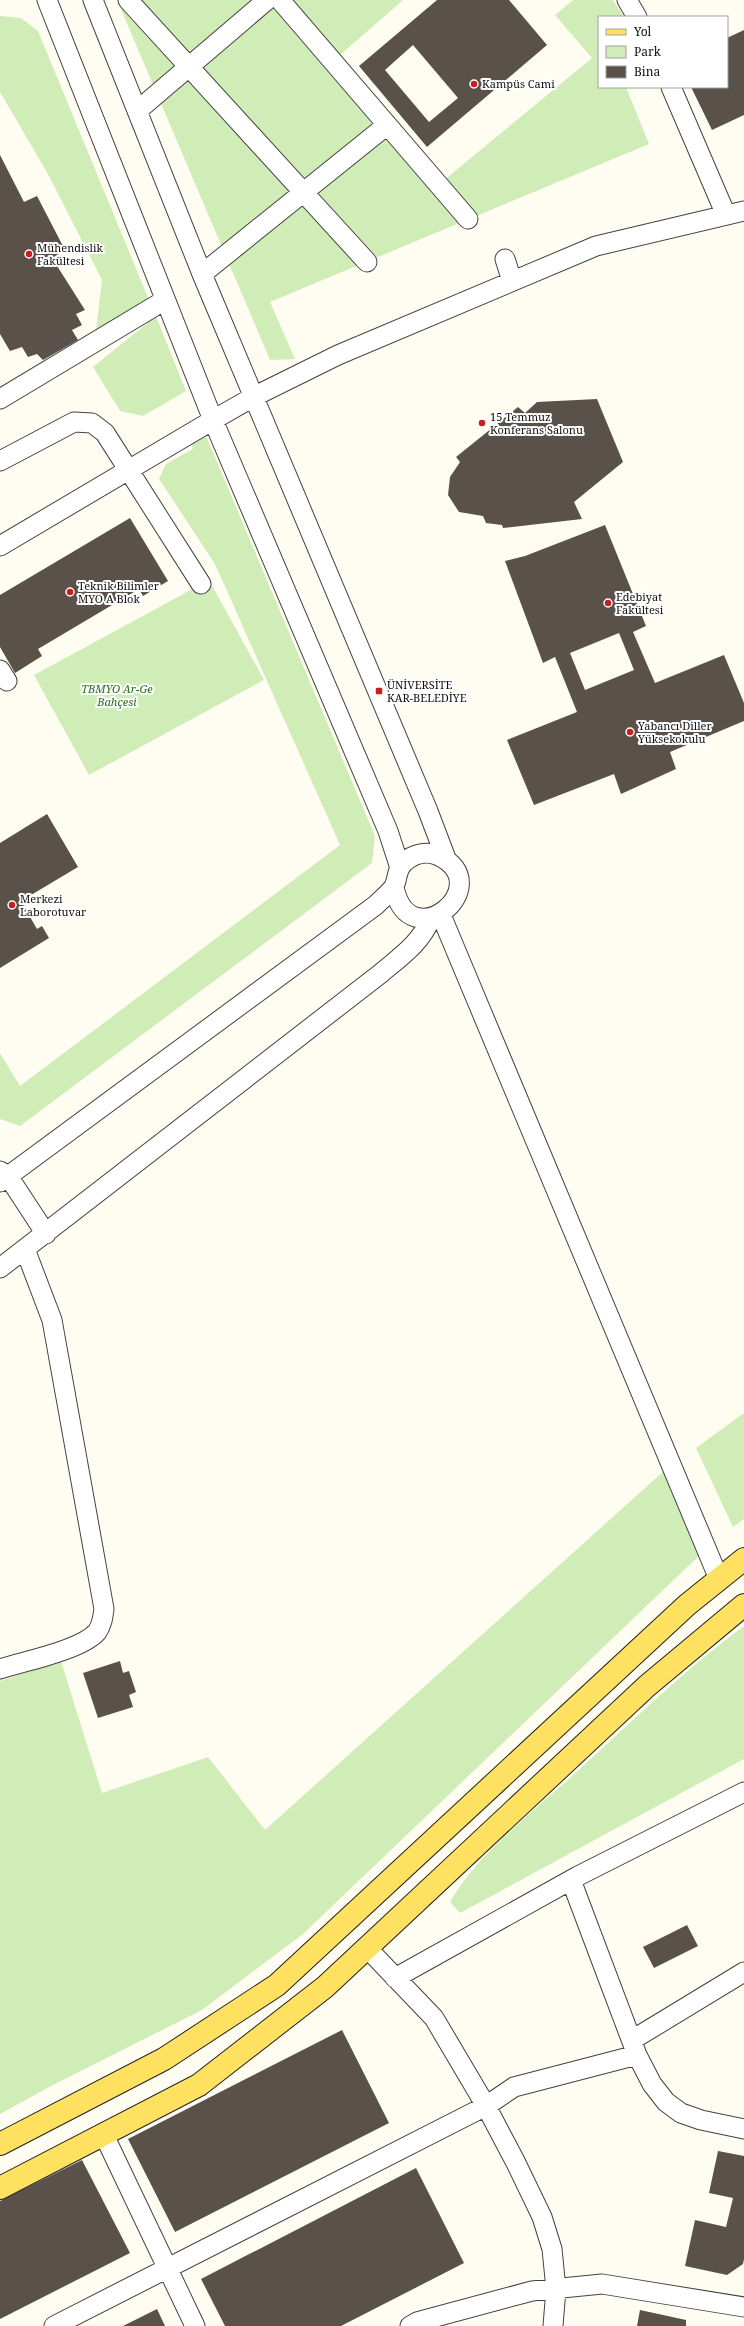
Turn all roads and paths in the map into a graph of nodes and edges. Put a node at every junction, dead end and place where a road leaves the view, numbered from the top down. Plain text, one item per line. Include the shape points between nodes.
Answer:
1 (47, 0) edge
2 (93, 0) edge
3 (128, 0) edge
4 (267, 0) edge
5 (280, 0) edge
6 (627, 0) edge
7 (636, 16) edge
8 (189, 67) junction
9 (672, 88) edge
10 (137, 111) junction
11 (387, 125) junction
12 (303, 193) junction
13 (744, 211) edge
14 (726, 215) junction
15 (468, 219) dead end
16 (505, 259) dead end
17 (367, 262) dead end
18 (202, 274) junction
19 (512, 281) junction
20 (165, 300) junction
21 (255, 396) junction
22 (0, 399) edge
23 (213, 420) junction
24 (0, 461) edge
25 (128, 470) junction
26 (0, 546) edge
27 (201, 584) dead end
28 (447, 861) junction
29 (400, 868) junction
30 (394, 887) junction
31 (436, 916) junction
32 (3, 1177) edge
33 (46, 1234) junction
34 (25, 1249) junction
35 (3, 1260) edge
36 (744, 1559) edge
37 (719, 1579) junction
38 (744, 1605) edge
39 (0, 1669) edge
40 (744, 1792) edge
41 (571, 1880) junction
42 (367, 1948) junction
43 (744, 1972) edge
44 (395, 1978) junction
45 (634, 2048) junction
46 (486, 2106) junction
47 (744, 2129) edge
48 (104, 2135) junction
49 (0, 2144) edge
50 (0, 2188) edge
51 (168, 2270) junction
52 (556, 2289) junction
53 (744, 2307) edge
54 (54, 2326) edge
55 (195, 2326) edge
56 (410, 2326) edge
57 (553, 2326) edge

1 - 20 street
2 - 10 street
3 - 8 street
4 - 8 street
5 - 11 street
6 - 7 street
8 - 10 street
8 - 12 street
9 - 14 street
10 - 18 street
11 - 12 street
11 - 15 street
12 - 17 street
12 - 18 street
13 - 14 street
14 - 19 street via 596,246
16 - 19 street
18 - 21 street
19 - 21 street via 338,355
20 - 22 street
20 - 23 street
21 - 23 street
21 - 28 street
23 - 25 street
23 - 29 street via 388,831
24 - 25 street via 74,422 92,423 104,433
25 - 26 street
25 - 27 street
28 - 29 street via 438,856 423,854 408,859
28 - 31 street via 456,874 458,890 449,908
29 - 30 street
30 - 31 street via 396,897 410,913 420,917
30 - 32 street via 376,905 289,971
31 - 33 street via 416,943 380,974
31 - 37 street
32 - 33 street
33 - 34 street
34 - 35 street
34 - 39 street via 52,1320 104,1609 103,1622 84,1643
36 - 37 main road
37 - 49 main road via 687,1605 278,1985 164,2059
38 - 42 main road via 647,1686
40 - 41 street
41 - 44 street
41 - 45 street
42 - 44 street
42 - 48 main road via 326,1986 199,2085
43 - 45 street
44 - 46 street via 434,2018
45 - 46 street via 514,2087
45 - 47 street via 652,2084 666,2102 681,2113 701,2120
46 - 51 street
46 - 52 street via 542,2217 552,2249
48 - 50 main road
48 - 51 street
51 - 54 street
51 - 55 street
52 - 53 street via 602,2284
52 - 56 street via 532,2291
52 - 57 street

